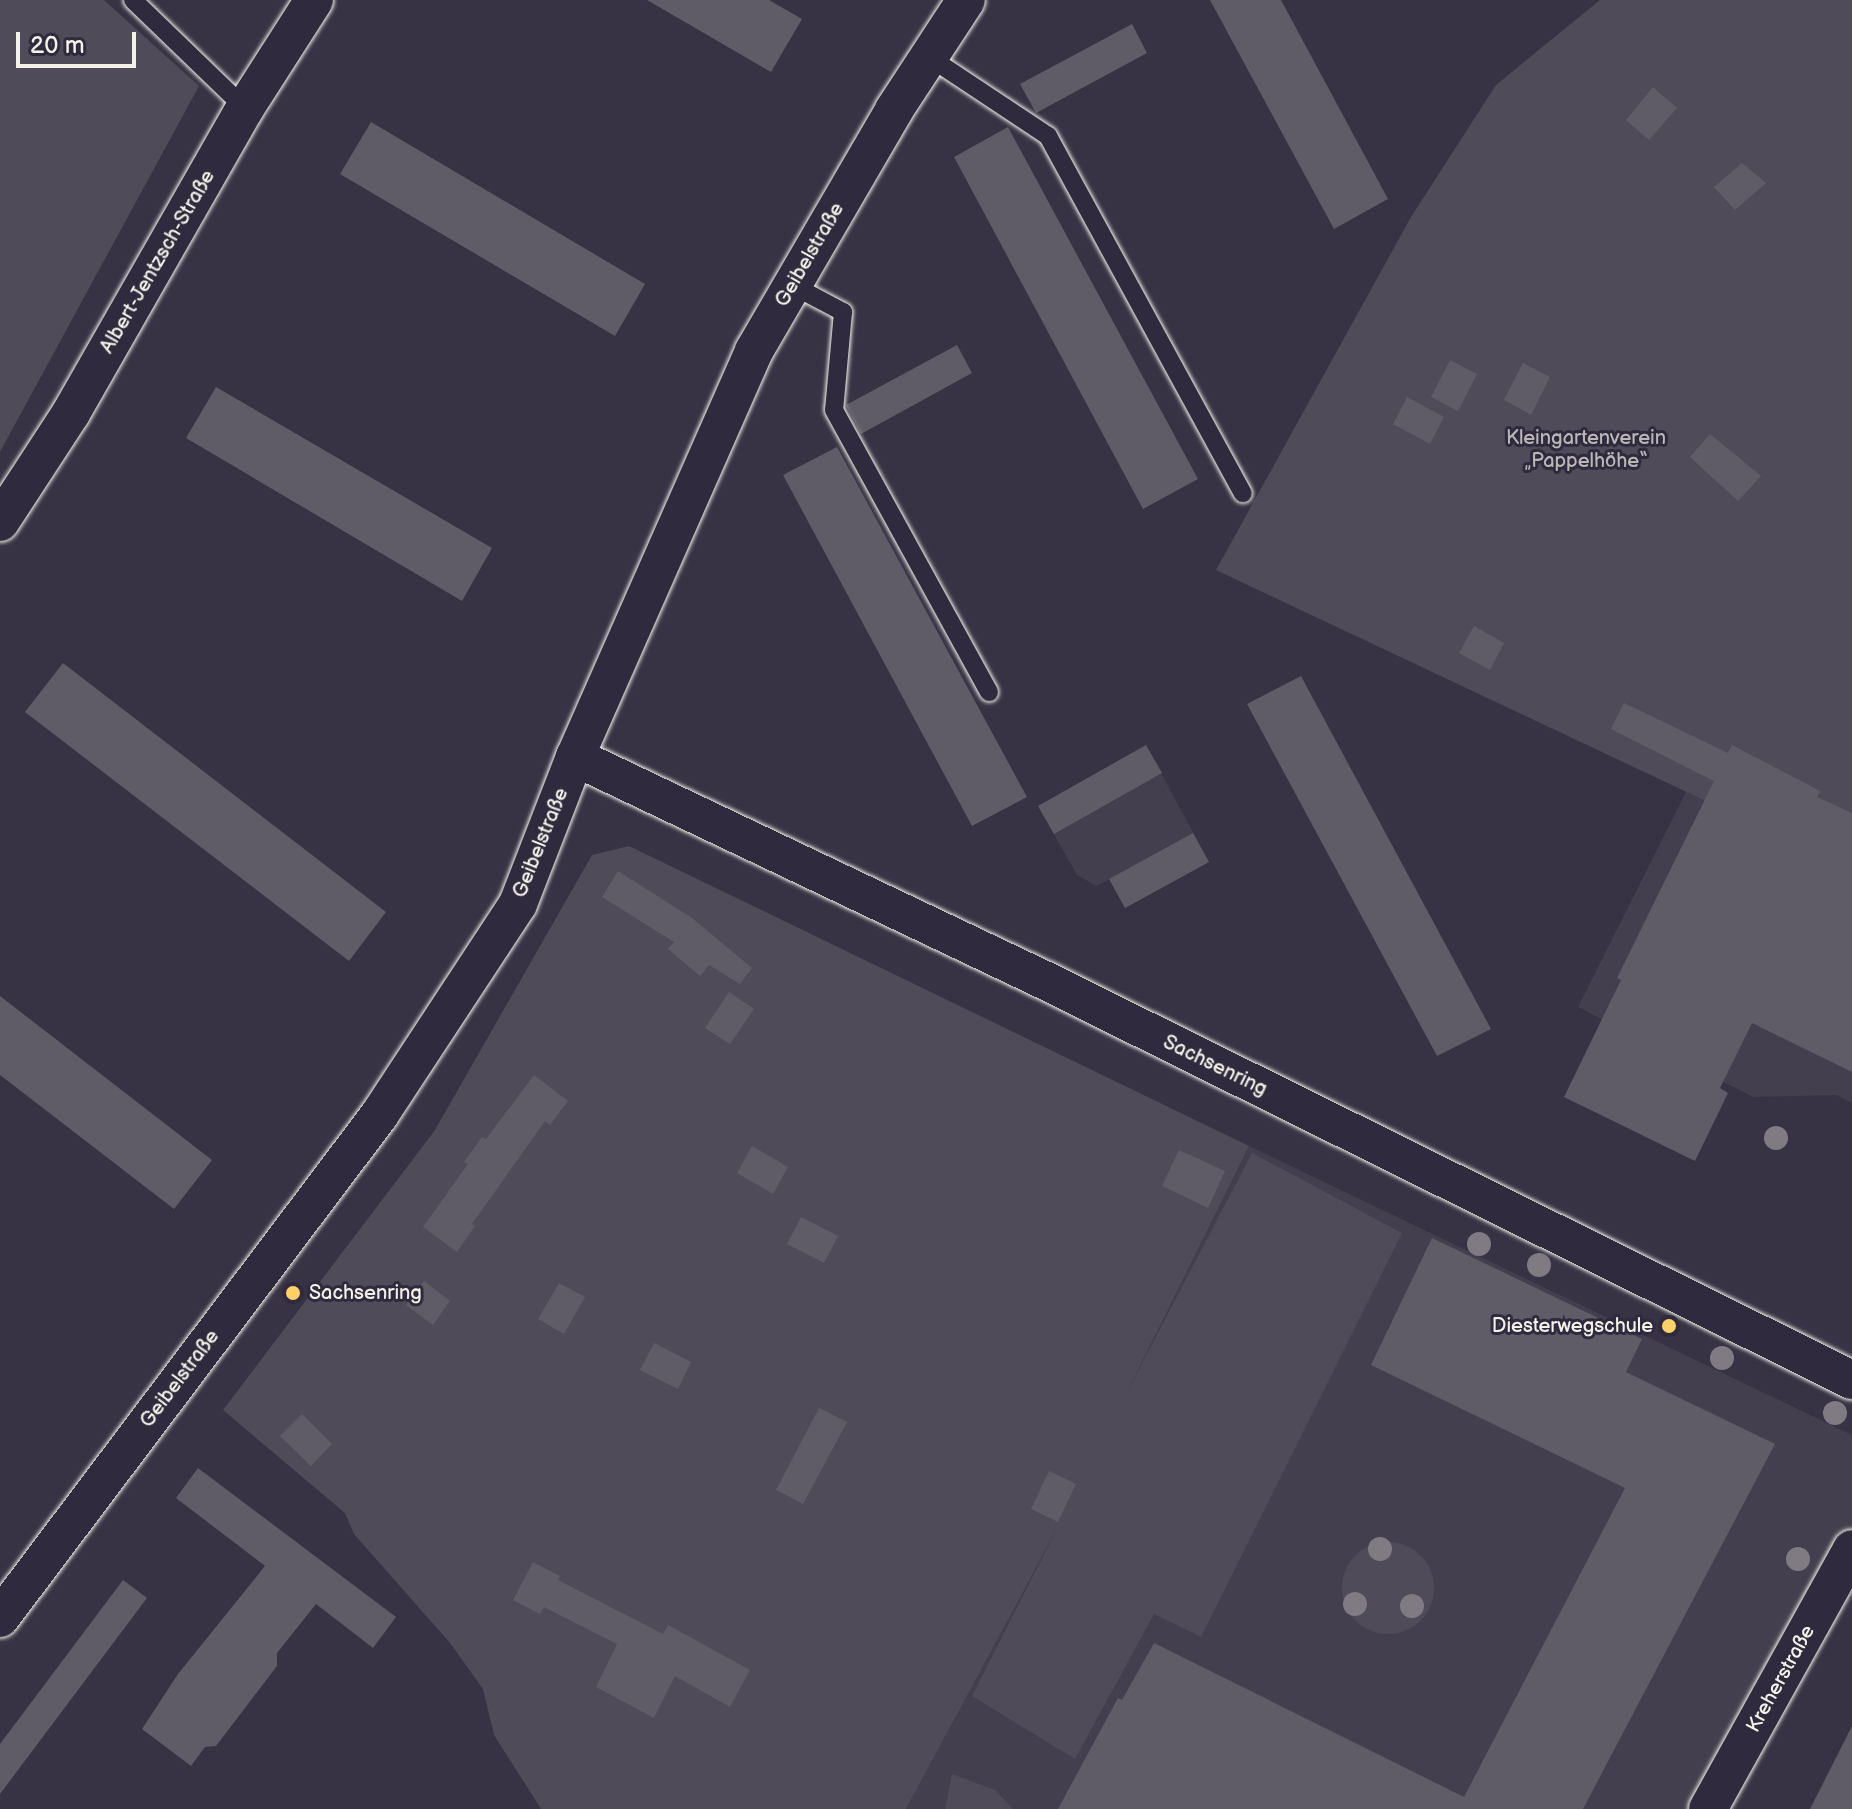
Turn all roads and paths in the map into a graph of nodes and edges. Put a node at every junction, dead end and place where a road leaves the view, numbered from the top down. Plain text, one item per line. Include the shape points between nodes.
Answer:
1 (133, 0) edge
2 (314, 0) edge
3 (966, 0) edge
4 (929, 57) junction
5 (245, 108) junction
6 (792, 285) junction
7 (1243, 493) dead end
8 (0, 522) edge
9 (989, 692) dead end
10 (575, 757) junction
11 (1852, 1380) edge
12 (1848, 1567) edge
13 (0, 1618) edge
14 (1708, 1809) edge

1 - 5 lane
2 - 5 street, Albert-Jentzsch-Straße
3 - 4 street, Geibelstraße
4 - 6 street, Geibelstraße
4 - 7 lane via 1048,136
5 - 8 street, Albert-Jentzsch-Straße via 71,413
6 - 9 lane via 843,312 834,410
6 - 10 street, Geibelstraße via 754,351
10 - 11 street, Sachsenring via 1042,979
10 - 13 street, Geibelstraße via 518,904 380,1114
12 - 14 street, Kreherstraße

